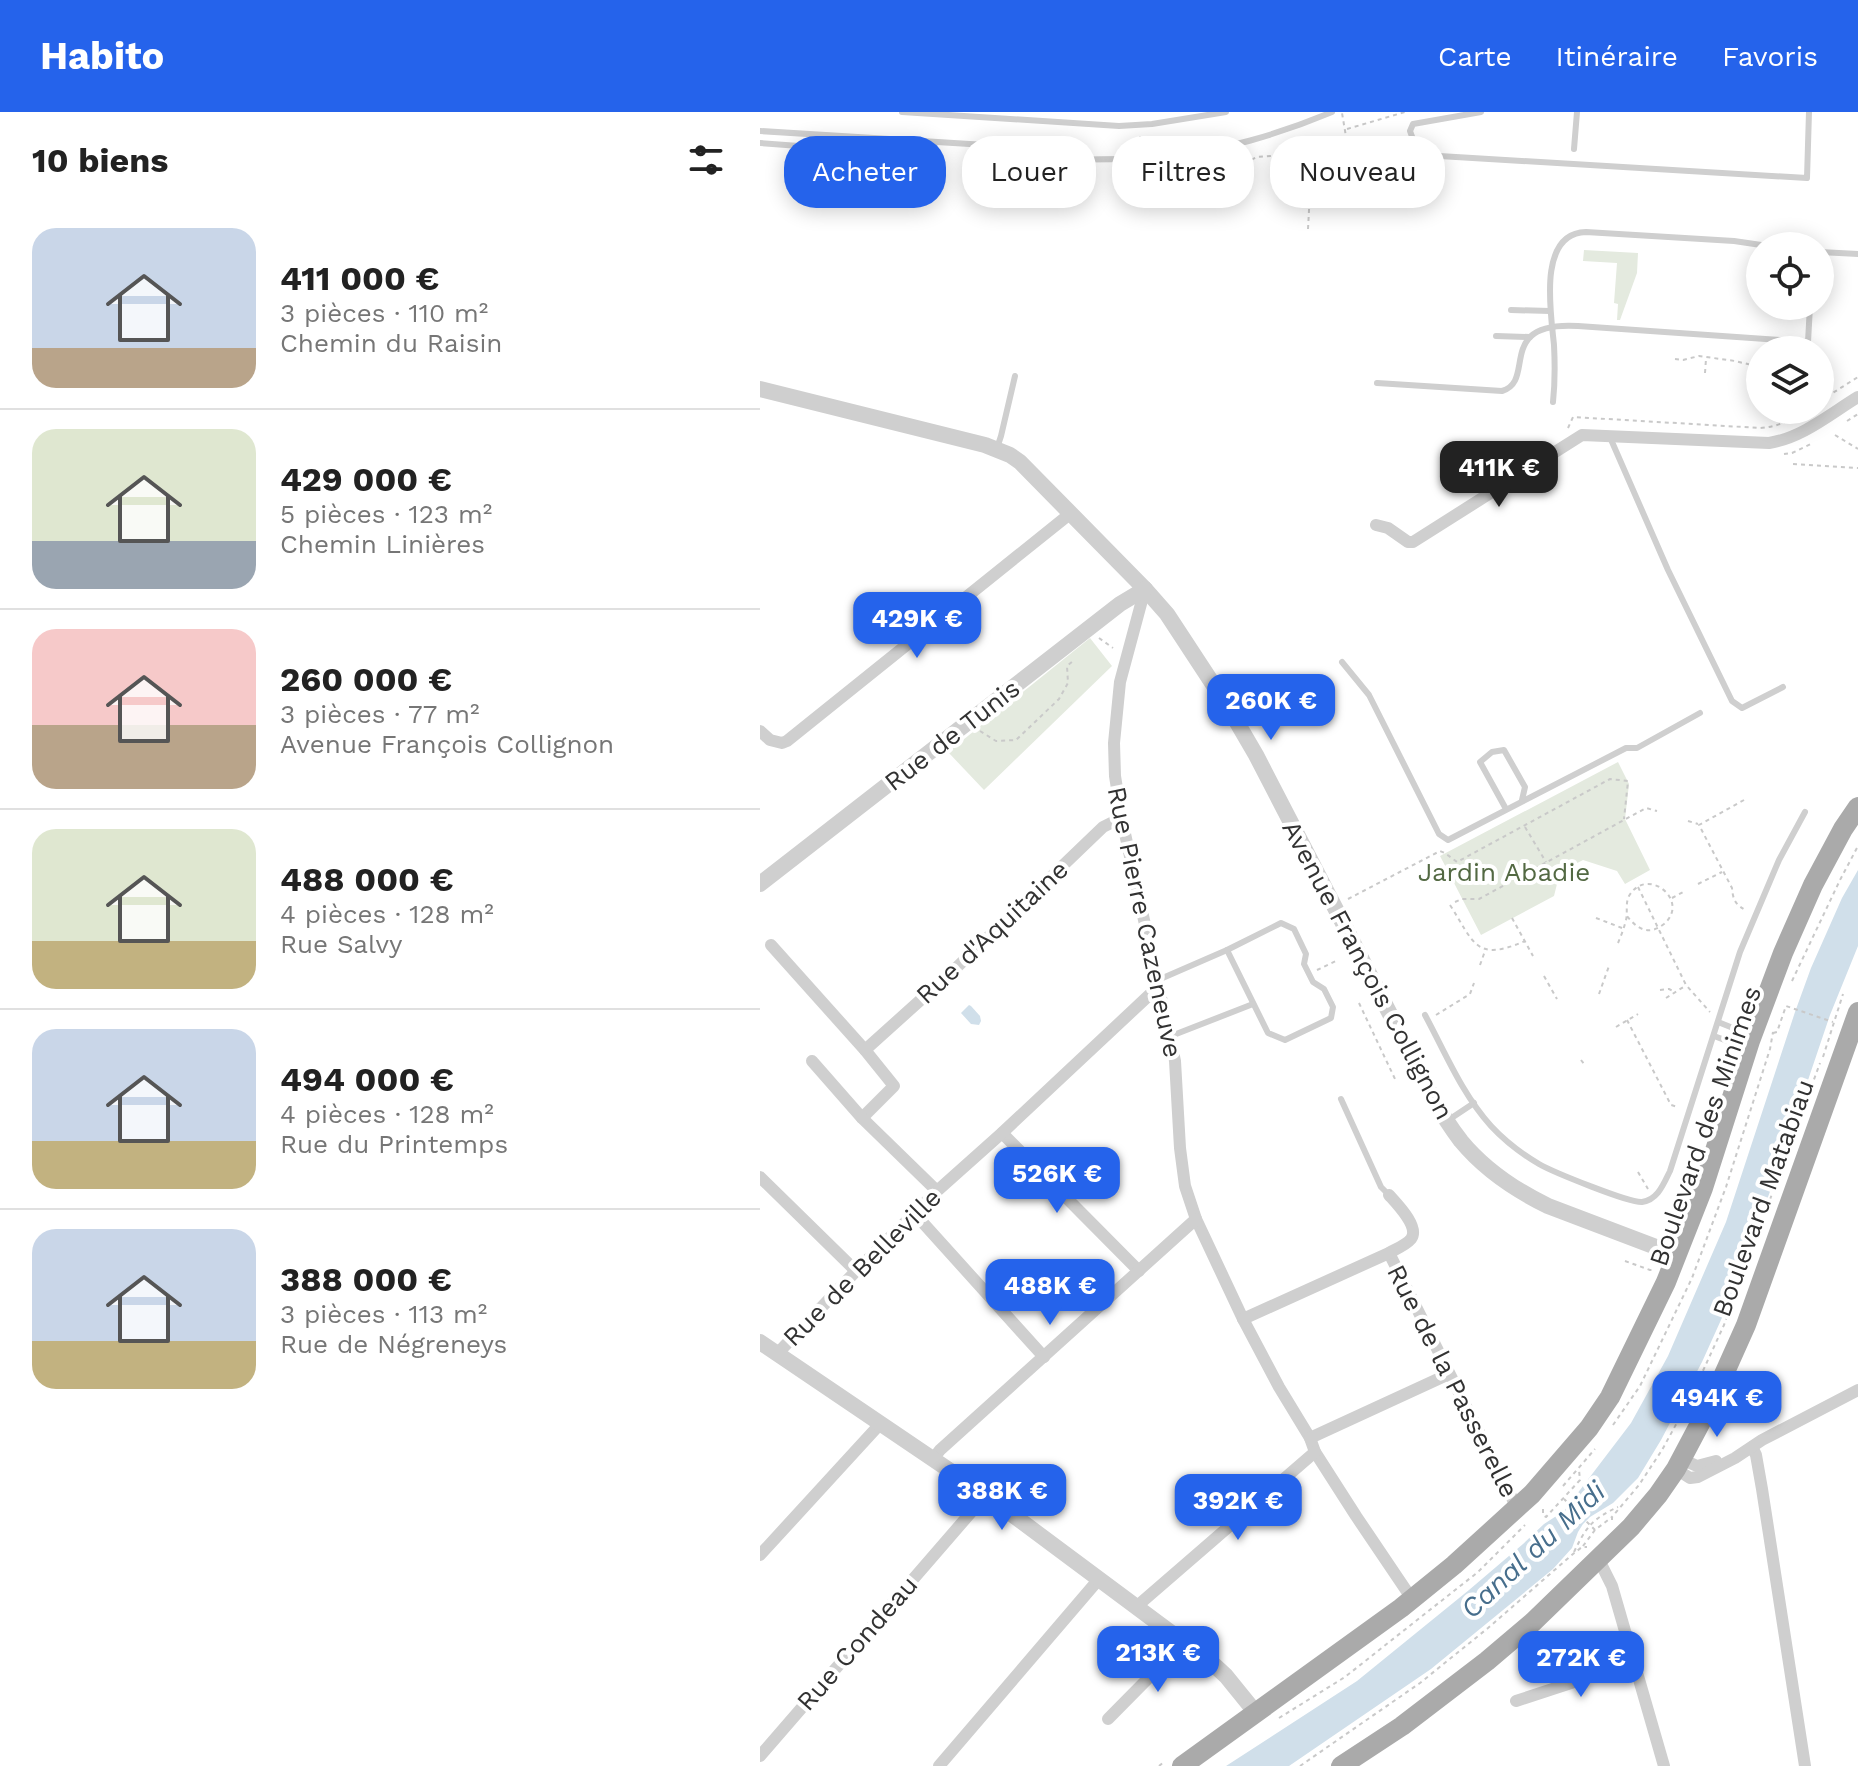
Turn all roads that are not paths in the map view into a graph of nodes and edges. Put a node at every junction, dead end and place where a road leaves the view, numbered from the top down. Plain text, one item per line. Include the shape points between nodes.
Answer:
1 (902, 112) edge
2 (1226, 112) edge
3 (1332, 112) edge
4 (1481, 112) edge
5 (1577, 112) edge
6 (1809, 112) edge
7 (760, 131) edge
8 (839, 136) edge
9 (760, 143) edge
10 (946, 143) edge
11 (784, 145) edge
12 (1574, 149) dead end
13 (1746, 242) edge
14 (1834, 253) edge
15 (1858, 254) edge
16 (1511, 310) dead end
17 (1550, 311) junction
18 (1809, 320) edge
19 (1552, 326) junction
20 (1496, 336) dead end
21 (1530, 337) junction
22 (1015, 376) dead end
23 (1377, 383) dead end
24 (760, 389) edge
25 (1858, 397) edge
26 (1553, 402) dead end
27 (1609, 435) junction
28 (997, 448) junction
29 (1071, 513) junction
30 (1376, 525) dead end
31 (1145, 589) junction
32 (1342, 662) dead end
33 (1783, 687) dead end
34 (1700, 713) dead end
35 (760, 731) edge
36 (1522, 800) junction
37 (1858, 807) edge
38 (1506, 809) junction
39 (1805, 812) dead end
40 (1122, 820) junction
41 (760, 884) edge
42 (771, 945) dead end
43 (1227, 950) junction
44 (1159, 982) junction
45 (1253, 1004) junction
46 (1858, 1012) edge
47 (1427, 1017) road end
48 (1718, 1022) junction
49 (1170, 1036) junction
50 (1714, 1036) junction
51 (1750, 1041) junction
52 (865, 1050) junction
53 (812, 1061) dead end
54 (1341, 1099) dead end
55 (1474, 1103) junction
56 (862, 1118) junction
57 (1447, 1122) junction
58 (1002, 1133) junction
59 (760, 1177) edge
60 (937, 1191) junction
61 (1389, 1195) joint
62 (915, 1214) junction
63 (1196, 1219) junction
64 (1389, 1253) junction
65 (1671, 1261) junction
66 (856, 1271) junction
67 (1139, 1271) junction
68 (1243, 1319) junction
69 (761, 1344) edge
70 (777, 1354) junction
71 (1044, 1357) junction
72 (1449, 1374) junction
73 (1858, 1390) edge
74 (881, 1423) junction
75 (1310, 1438) junction
76 (1752, 1447) junction
77 (1315, 1452) junction
78 (933, 1459) junction
79 (1678, 1464) junction
80 (986, 1495) junction
81 (1524, 1513) junction
82 (1593, 1554) junction
83 (760, 1555) edge
84 (1099, 1579) junction
85 (1412, 1599) junction
86 (1136, 1607) junction
87 (1183, 1643) junction
88 (1635, 1662) junction
89 (1516, 1701) dead end
90 (1265, 1717) junction
91 (1108, 1719) dead end
92 (760, 1756) edge
93 (939, 1766) edge
94 (1182, 1766) edge
95 (1341, 1766) edge
96 (1664, 1766) edge
97 (1805, 1766) edge

1 - 2 lane via 1119,126
3 - 10 lane via 1232,144 1166,157 1048,160 1036,148
4 - 6 lane via 1413,124 1410,131 1418,153 1807,178
5 - 12 lane
7 - 8 lane
9 - 11 lane
13 - 17 lane via 1576,233 1555,257
14 - 15 lane
16 - 17 lane
17 - 19 lane
18 - 19 lane via 1808,342
19 - 21 lane
19 - 26 lane
20 - 21 lane
21 - 23 lane via 1511,389
22 - 28 lane
24 - 28 street
25 - 27 street via 1780,442
27 - 30 street via 1582,435 1413,542
27 - 33 lane via 1732,701 1742,708
28 - 29 street via 1020,462
29 - 31 street
29 - 35 street via 787,741 778,743
31 - 40 street, Rue Pierre Cazeneuve via 1117,705 1114,743
31 - 41 street, Rue de Tunis
31 - 57 street, Avenue François Collignon via 1167,614 1256,755
32 - 38 lane via 1369,695 1439,834 1448,840
34 - 36 lane
36 - 38 lane
36 - 38 lane via 1525,787 1504,750 1492,752 1480,762
37 - 51 main road, Boulevard des Minimes via 1813,885
39 - 48 lane via 1755,915
40 - 44 street, Rue Pierre Cazeneuve
40 - 52 street, Rue d'Aquitaine via 1103,827
42 - 52 street
43 - 44 lane
43 - 45 lane
43 - 45 lane via 1281,923 1294,929 1309,975 1333,1007 1331,1018 1285,1040 1268,1033
44 - 49 street, Rue Pierre Cazeneuve
44 - 58 street, Rue de Belleville
45 - 49 lane
46 - 79 main road, Boulevard Matabiau via 1746,1325
47 - 55 lane
48 - 50 lane
48 - 51 lane via 1743,1032
49 - 63 street, Rue Pierre Cazeneuve via 1185,1186
50 - 51 lane via 1738,1045
50 - 55 lane via 1670,1171 1648,1201 1609,1193 1540,1165 1492,1127
51 - 65 main road, Boulevard des Minimes via 1703,1188
52 - 56 street via 894,1086
53 - 56 street
54 - 61 lane
55 - 57 lane
56 - 60 street
57 - 65 street, Avenue François Collignon via 1471,1152 1513,1188
58 - 60 street, Rue de Belleville
58 - 67 street
59 - 66 street
60 - 62 street, Rue de Belleville
61 - 64 street, Rue de la Passerelle via 1414,1234
62 - 66 street, Rue de Belleville
62 - 71 street
63 - 67 street
63 - 68 street, Rue Pierre Cazeneuve
64 - 68 street, Rue de la Passerelle
64 - 72 street, Rue de la Passerelle
65 - 81 main road, Boulevard des Minimes via 1646,1324 1600,1413
66 - 70 street, Rue de Belleville
67 - 71 street
68 - 75 street, Rue Pierre Cazeneuve
69 - 70 street
70 - 74 street
71 - 78 street
72 - 75 street
72 - 81 street, Rue de la Passerelle
73 - 76 street
74 - 78 street
74 - 83 street
75 - 77 street, Rue Pierre Cazeneuve
76 - 79 street via 1711,1464
76 - 97 street
77 - 85 street, Rue Pierre Cazeneuve
77 - 86 street
78 - 80 street
79 - 82 main road, Boulevard Matabiau via 1631,1527
80 - 84 street
80 - 92 street, Rue Condeau
81 - 85 main road, Boulevard des Minimes
82 - 88 street via 1610,1580
82 - 95 main road, Boulevard Matabiau via 1533,1622 1487,1661
84 - 86 street
84 - 93 street
85 - 90 main road, Boulevard des Minimes
86 - 87 street
87 - 90 street via 1213,1664
87 - 91 street
88 - 89 street
88 - 96 street
90 - 94 main road, Boulevard des Minimes

